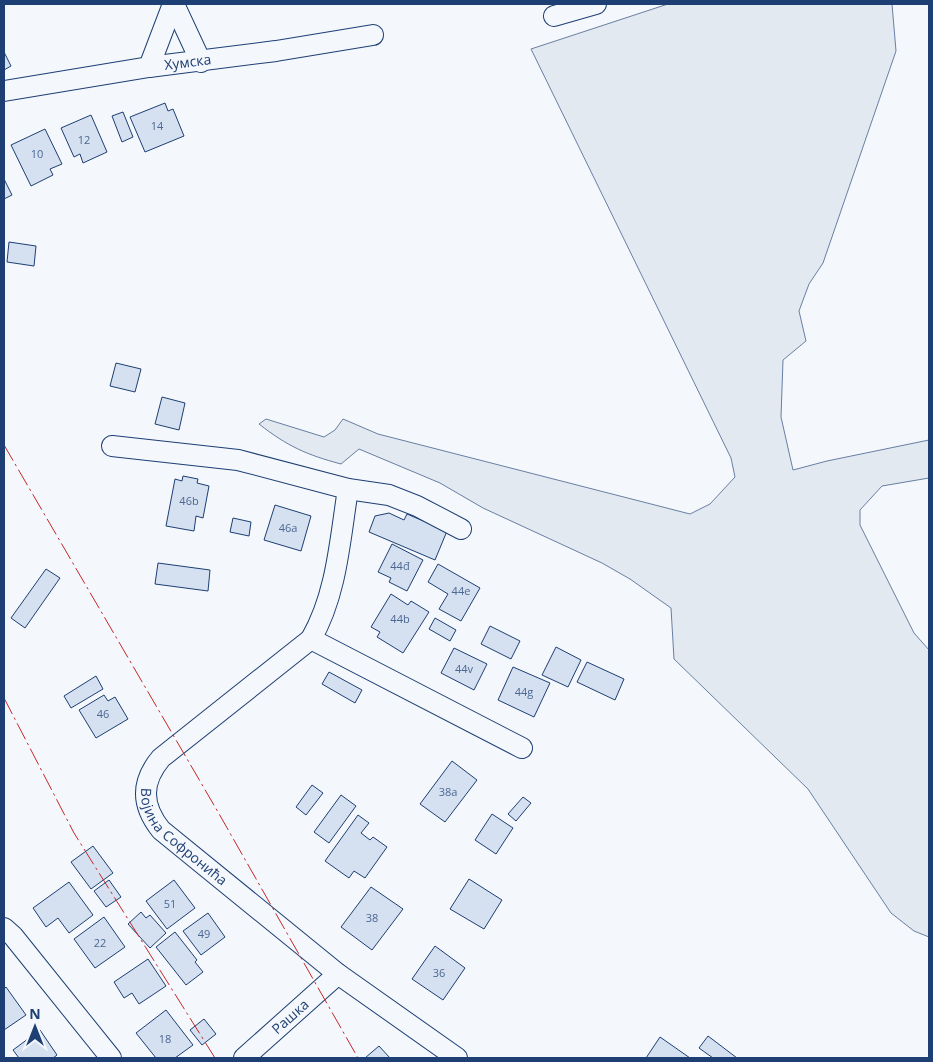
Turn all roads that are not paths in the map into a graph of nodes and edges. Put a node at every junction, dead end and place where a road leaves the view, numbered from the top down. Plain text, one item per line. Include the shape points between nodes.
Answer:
1 (174, 4) edge
2 (596, 4) edge
3 (554, 16) dead end
4 (373, 35) dead end
5 (201, 62) junction
6 (149, 67) junction
7 (4, 91) edge
8 (112, 446) dead end
9 (348, 489) junction
10 (461, 529) dead end
11 (311, 639) junction
12 (522, 748) dead end
13 (4, 928) edge
14 (338, 974) junction
15 (112, 1058) edge
16 (244, 1058) edge
17 (457, 1058) edge

1 - 5 street
1 - 6 street
2 - 3 street
4 - 5 street, Хумска
5 - 6 street, Хумска
6 - 7 street, Хумска
8 - 9 street via 238,460
9 - 10 street via 402,499
9 - 11 street, Војина Софронића via 325,611
11 - 12 street
11 - 14 street, Војина Софронића via 171,749 154,767 146,790 148,812 161,830
13 - 15 street
14 - 16 street, Рашка
14 - 17 street, Војина Софронића

